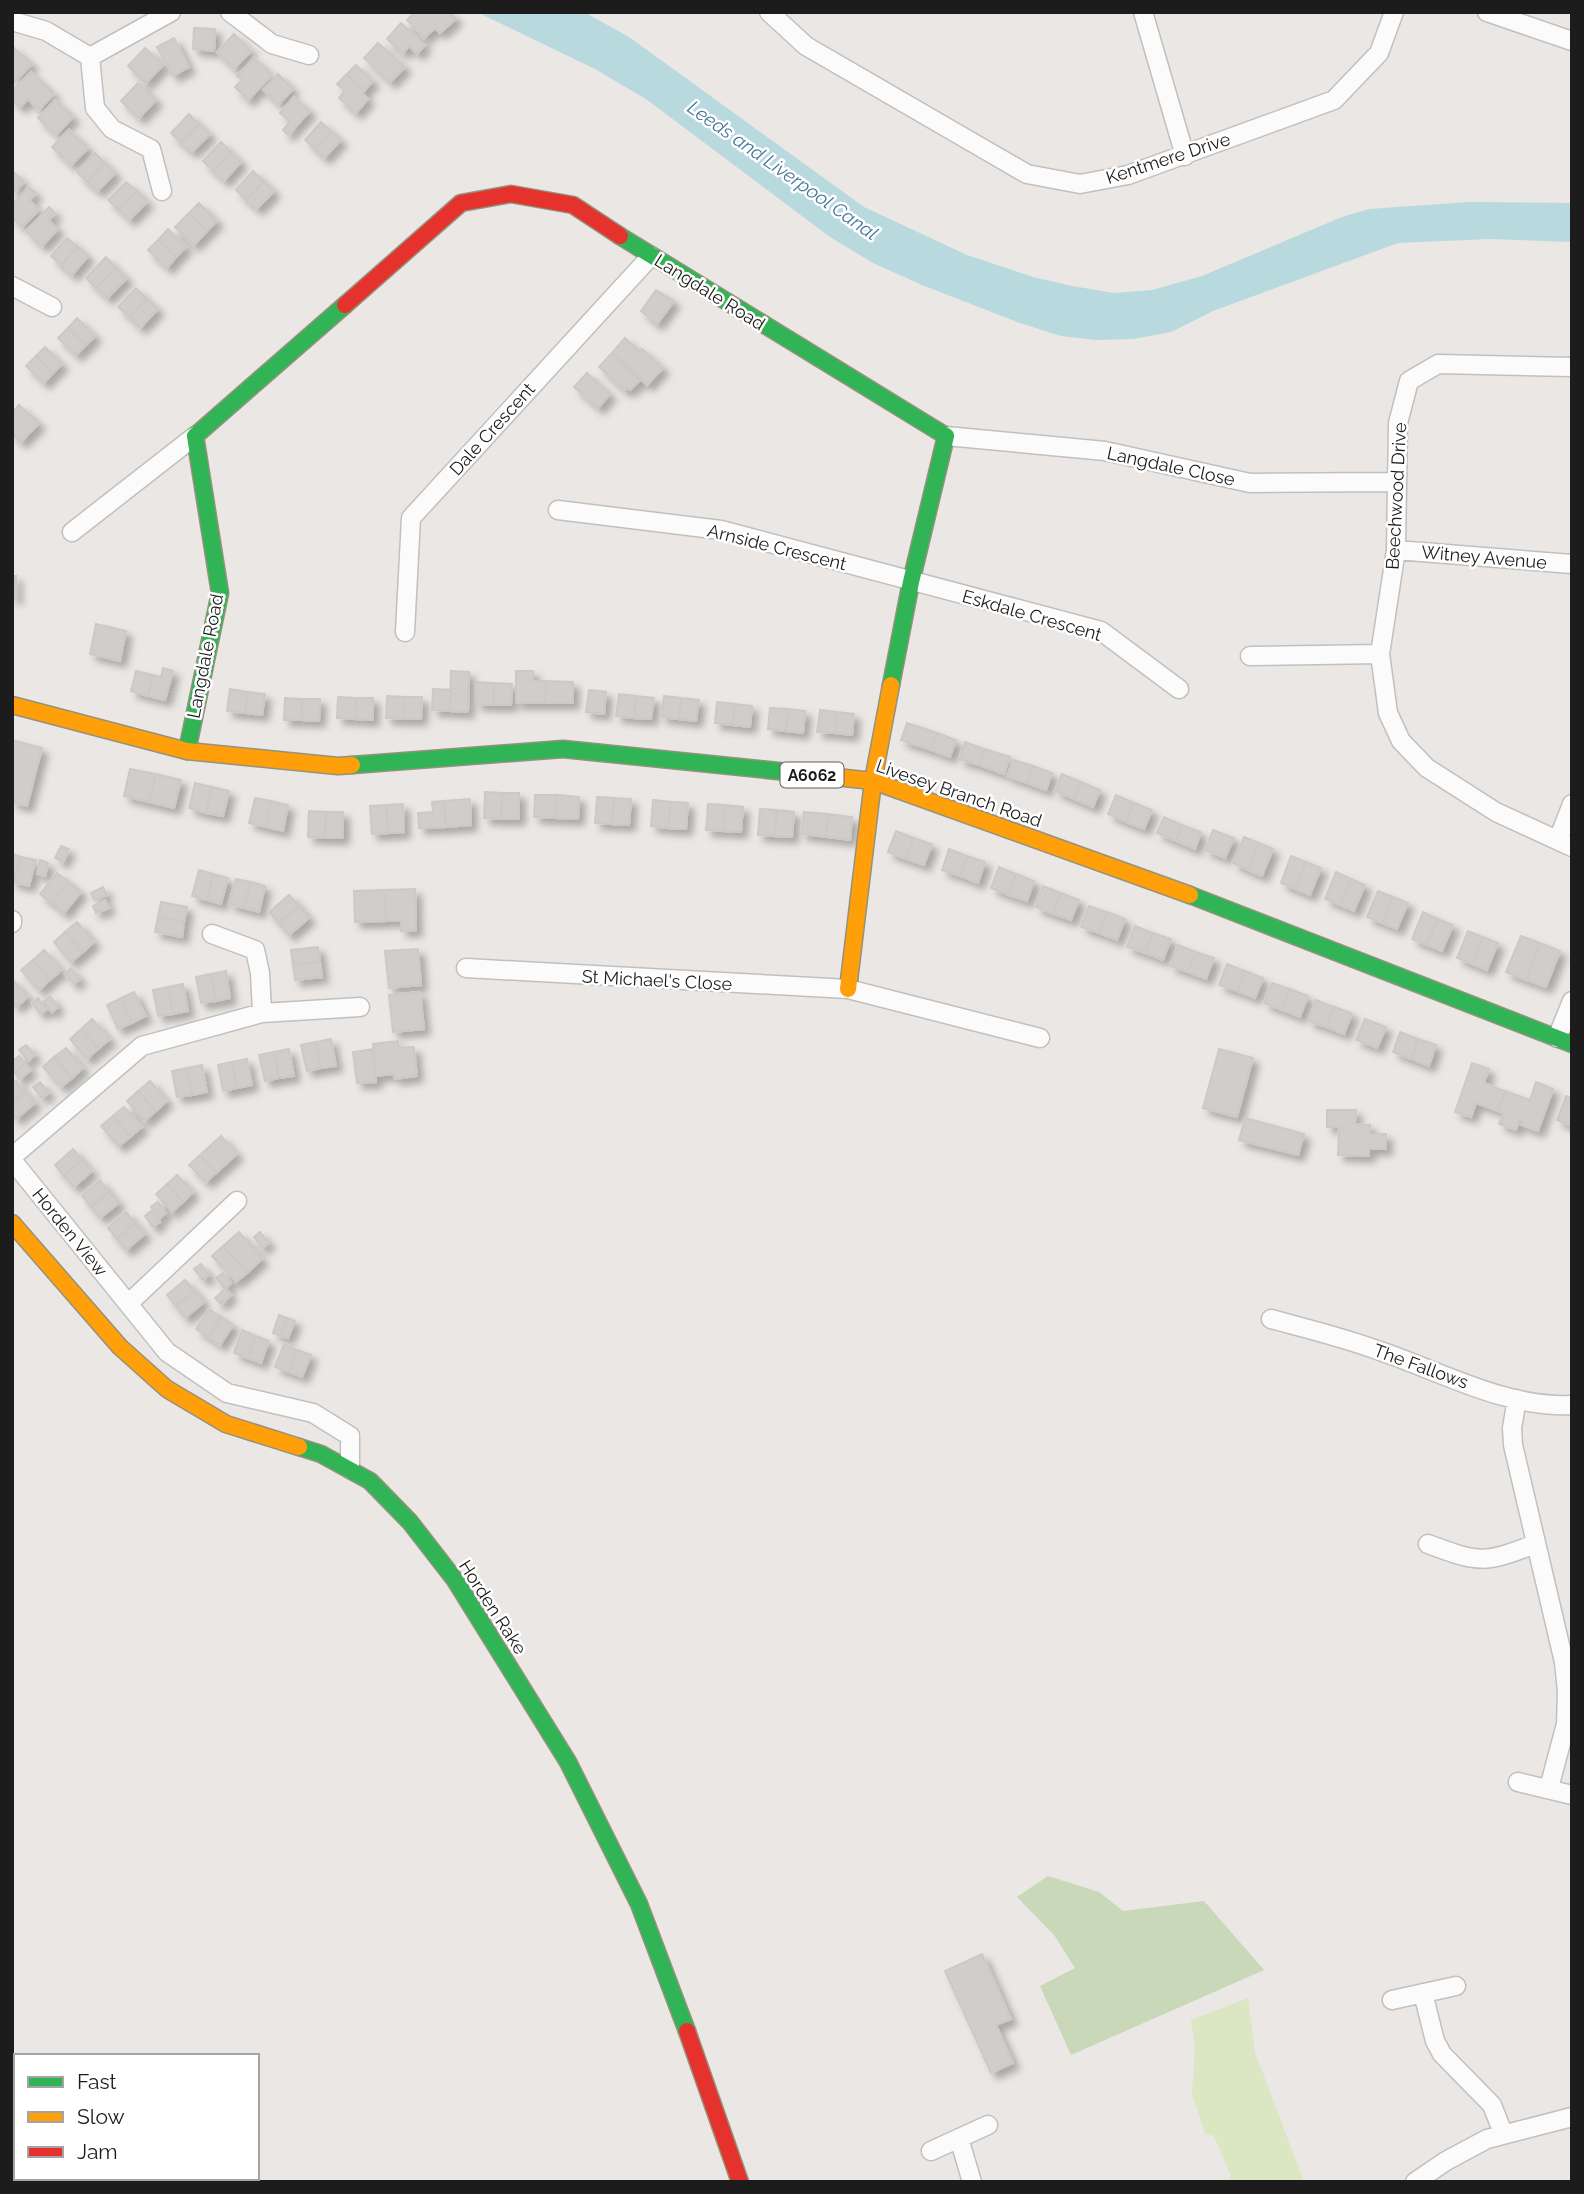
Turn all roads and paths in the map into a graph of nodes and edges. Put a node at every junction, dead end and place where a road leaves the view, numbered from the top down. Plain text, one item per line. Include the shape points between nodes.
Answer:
1 (171, 12) edge
2 (230, 12) edge
3 (769, 12) edge
4 (1143, 12) edge
5 (1394, 12) edge
6 (1487, 12) edge
7 (12, 21) edge
8 (1572, 41) edge
9 (309, 55) dead end
10 (90, 57) junction
11 (1185, 156) junction
12 (162, 191) dead end
13 (651, 256) junction
14 (12, 286) edge
15 (52, 307) dead end
16 (1572, 367) edge
17 (195, 436) junction
18 (946, 436) junction
19 (1396, 482) junction
20 (558, 510) dead end
21 (72, 532) dead end
22 (1396, 550) junction
23 (1572, 564) edge
24 (911, 582) junction
25 (405, 632) dead end
26 (1380, 654) junction
27 (1251, 656) dead end
28 (1179, 689) dead end
29 (12, 705) edge
30 (187, 751) junction
31 (873, 781) junction
32 (1572, 804) edge
33 (1565, 844) edge
34 (212, 934) dead end
35 (466, 968) dead end
36 (848, 989) junction
37 (1572, 1001) edge
38 (360, 1007) dead end
39 (262, 1013) junction
40 (1040, 1038) dead end
41 (1565, 1041) edge
42 (12, 1158) edge
43 (237, 1201) dead end
44 (12, 1223) edge
45 (128, 1304) junction
46 (1271, 1319) dead end
47 (1517, 1399) junction
48 (1572, 1405) edge
49 (350, 1469) junction
50 (1428, 1544) dead end
51 (1535, 1544) junction
52 (1518, 1782) dead end
53 (1549, 1788) junction
54 (1572, 1795) edge
55 (1456, 1986) dead end
56 (1423, 1993) junction
57 (1392, 2000) dead end
58 (1572, 2117) edge
59 (988, 2125) dead end
60 (1503, 2133) junction
61 (959, 2138) junction
62 (931, 2151) dead end
63 (740, 2182) edge
64 (972, 2182) edge
65 (1415, 2182) edge

1 - 10 street
2 - 9 street via 272,44
3 - 11 street, Kentmere Drive via 806,46 1027,174 1080,184 1128,175
4 - 11 street
5 - 11 street, Kentmere Drive via 1379,53 1334,100
6 - 8 street
7 - 10 street via 46,31
10 - 12 street via 95,108 112,129 150,149
13 - 17 street, Langdale Road via 573,205 511,194 461,203
13 - 18 street, Langdale Road
13 - 25 street, Dale Crescent via 411,517
14 - 15 street
16 - 19 street, Beechwood Drive via 1438,364 1409,381 1398,423
17 - 21 street, Langdale Road
17 - 30 street, Langdale Road via 220,593
18 - 19 street, Langdale Close via 1105,451 1250,483
18 - 24 street
19 - 22 street, Beechwood Drive
20 - 24 street, Arnside Crescent via 721,530
22 - 23 street, Witney Avenue
22 - 26 street, Beechwood Drive
24 - 28 street, Eskdale Crescent via 1101,631
24 - 31 street
26 - 27 street
26 - 33 street, Beechwood Drive via 1388,713 1401,741 1427,768 1496,812
29 - 30 street, Livesey Branch Road / A6062
30 - 31 street, Livesey Branch Road / A6062 via 338,766 563,750
31 - 36 street
31 - 41 street, Livesey Branch Road / A6062 via 1152,880
32 - 33 street
34 - 39 street via 255,950
35 - 36 street, St Michael's Close
36 - 40 street, St Michael's Close
37 - 41 street
38 - 39 street
39 - 42 street via 142,1046
42 - 45 street, Horden View
43 - 45 street
44 - 49 street, Horden Rake via 120,1347 167,1389 226,1424 321,1454
45 - 49 street, Horden View via 167,1352 227,1394 313,1413 350,1436
46 - 47 street, The Fallows via 1380,1350
47 - 48 street, The Fallows
47 - 51 street via 1513,1446
49 - 63 street, Horden Rake via 389,1499 455,1580 568,1762 639,1904
50 - 51 street via 1480,1560
51 - 53 street via 1567,1691 1566,1724
52 - 53 street
53 - 54 street
55 - 56 street
56 - 57 street
56 - 60 street via 1442,2054 1492,2105
58 - 60 street
59 - 61 street
60 - 65 street via 1466,2149
61 - 62 street
61 - 64 street

